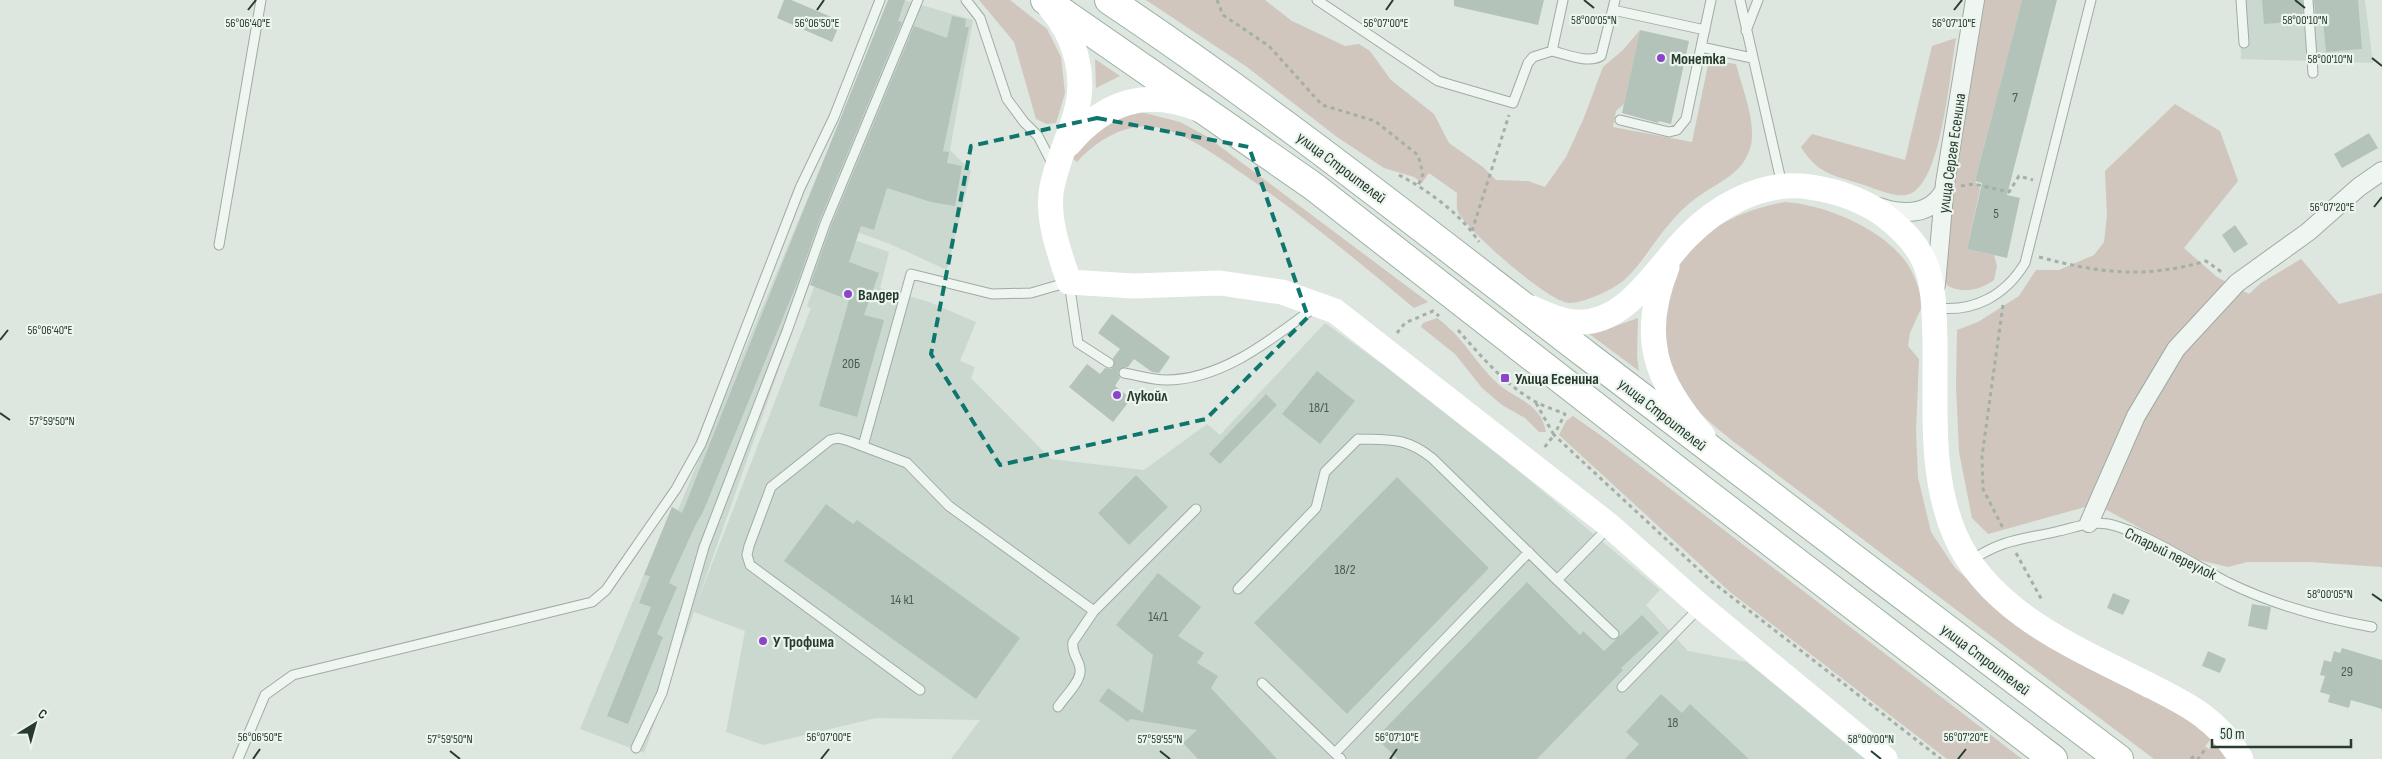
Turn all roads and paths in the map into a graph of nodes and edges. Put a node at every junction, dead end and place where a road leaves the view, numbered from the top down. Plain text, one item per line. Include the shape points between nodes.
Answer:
1 (261, 0) edge
2 (880, 0) edge
3 (918, 0) edge
4 (966, 0) edge
5 (1044, 0) edge
6 (1109, 0) edge
7 (1217, 0) edge
8 (1317, 0) edge
9 (1563, 0) edge
10 (1711, 0) edge
11 (1740, 0) edge
12 (1758, 0) edge
13 (1975, 0) edge
14 (2092, 0) edge
15 (2241, 0) edge
16 (2308, 0) edge
17 (1614, 5) edge
18 (1705, 30) junction
19 (1746, 32) junction
20 (2244, 43) dead end
21 (1702, 47) junction
22 (1552, 51) junction
23 (1752, 58) junction
24 (2312, 73) dead end
25 (1513, 103) junction
26 (1620, 120) dead end
27 (1223, 122) junction
28 (1058, 162) junction
29 (2382, 171) edge
30 (1399, 175) dead end
31 (2044, 182) junction
32 (1418, 186) junction
33 (1783, 187) junction
34 (1966, 187) dead end
35 (1944, 191) junction
36 (1858, 199) junction
37 (1472, 231) junction
38 (219, 245) dead end
39 (1482, 247) dead end
40 (1673, 253) junction
41 (2038, 257) dead end
42 (1069, 282) junction
43 (2237, 283) junction
44 (2006, 286) junction
45 (1514, 299) junction
46 (1318, 305) junction
47 (1934, 308) junction
48 (1441, 317) dead end
49 (1457, 328) dead end
50 (1383, 349) junction
51 (1109, 363) dead end
52 (1124, 373) dead end
53 (1536, 402) junction
54 (1554, 435) junction
55 (863, 446) junction
56 (1532, 465) junction
57 (1731, 466) junction
58 (1196, 509) dead end
59 (2089, 523) junction
60 (1610, 526) junction
61 (2009, 541) junction
62 (1529, 552) junction
63 (1969, 562) junction
64 (1558, 580) junction
65 (1238, 589) dead end
66 (1700, 606) junction
67 (1094, 611) junction
68 (2372, 627) dead end
69 (1614, 634) dead end
70 (1262, 683) dead end
71 (1622, 687) dead end
72 (920, 690) dead end
73 (1058, 707) dead end
74 (2208, 746) dead end
75 (636, 748) dead end
76 (1338, 756) edge
77 (238, 759) edge
78 (1885, 759) edge
79 (1940, 759) edge
80 (2053, 759) edge
81 (2119, 759) edge
82 (2192, 759) edge
83 (2241, 759) edge

1 - 38 lane
2 - 77 lane via 843,97 800,188 701,444 676,490 606,590 592,602 292,675 265,695
3 - 75 lane via 825,224 704,547 662,693
4 - 28 lane via 980,18 1007,99
5 - 27 main road, улица Строителей
5 - 28 street via 1067,30 1079,67 1078,103
6 - 45 main road, улица Строителей via 1257,104
7 - 32 path via 1223,15 1269,46 1322,105 1374,121 1418,155 1423,174
8 - 25 lane via 1438,81
9 - 22 lane
10 - 18 lane
11 - 19 lane
12 - 19 lane
13 - 35 street, улица Сергея Есенина
14 - 31 lane
15 - 20 lane
16 - 24 lane
17 - 18 lane
17 - 22 lane via 1601,56 1587,59
18 - 21 lane
19 - 23 lane
21 - 23 lane
21 - 26 lane via 1686,119 1680,128 1669,132
22 - 25 lane via 1528,62
23 - 33 lane
25 - 37 path
27 - 28 street via 1178,103 1134,100 1098,115 1080,131
27 - 80 main road, улица Строителей via 1313,186
28 - 42 street via 1051,195 1054,235
29 - 43 street via 2308,232
30 - 32 path
31 - 34 path via 2019,176 2010,192 1974,184
31 - 44 lane via 2027,258
32 - 37 path
33 - 36 street via 1818,188
33 - 40 street via 1750,194 1717,211
35 - 36 street via 1930,207 1916,212 1893,212
35 - 47 street, улица Сергея Есенина
36 - 47 street via 1899,227 1919,252 1929,276
37 - 39 path
40 - 45 street via 1637,295 1622,307 1591,321 1560,319
40 - 57 street via 1654,311 1656,357 1675,402
41 - 43 path via 2081,269 2135,273 2175,270 2206,261
42 - 46 street via 1134,286 1220,283 1282,292
42 - 51 lane via 1078,344
42 - 55 lane via 1031,293 992,294 911,274
43 - 59 street via 2176,349 2136,416
44 - 47 lane via 1986,301 1965,308
44 - 61 path via 1982,456 1983,489
45 - 57 main road, улица Строителей
46 - 50 street via 1335,311
46 - 52 lane via 1272,339 1208,375 1165,380
47 - 63 street via 1940,487 1949,519
48 - 50 path via 1433,311 1405,323
49 - 53 path via 1490,366
50 - 56 street
53 - 54 path
53 - 54 path via 1565,414
54 - 56 path
54 - 79 path via 1711,581
55 - 67 lane via 907,463 949,506
55 - 72 lane via 838,438 830,440 771,487 747,555 750,565 760,575
56 - 60 street
57 - 81 main road, улица Строителей
58 - 67 lane
59 - 61 lane, Старый переулок
59 - 68 lane, Старый переулок via 2121,528 2228,582 2280,604 2322,618
60 - 64 lane
60 - 66 street
61 - 63 lane, Старый переулок
62 - 64 lane
62 - 65 lane via 1418,447 1406,441 1358,439 1325,472 1316,508
62 - 76 lane
63 - 83 street via 1993,590 2040,627 2180,701 2211,721 2228,738
64 - 69 lane
66 - 71 lane
66 - 78 street
67 - 73 lane via 1073,642 1079,676
70 - 76 lane
74 - 82 path via 2198,759 2194,756

